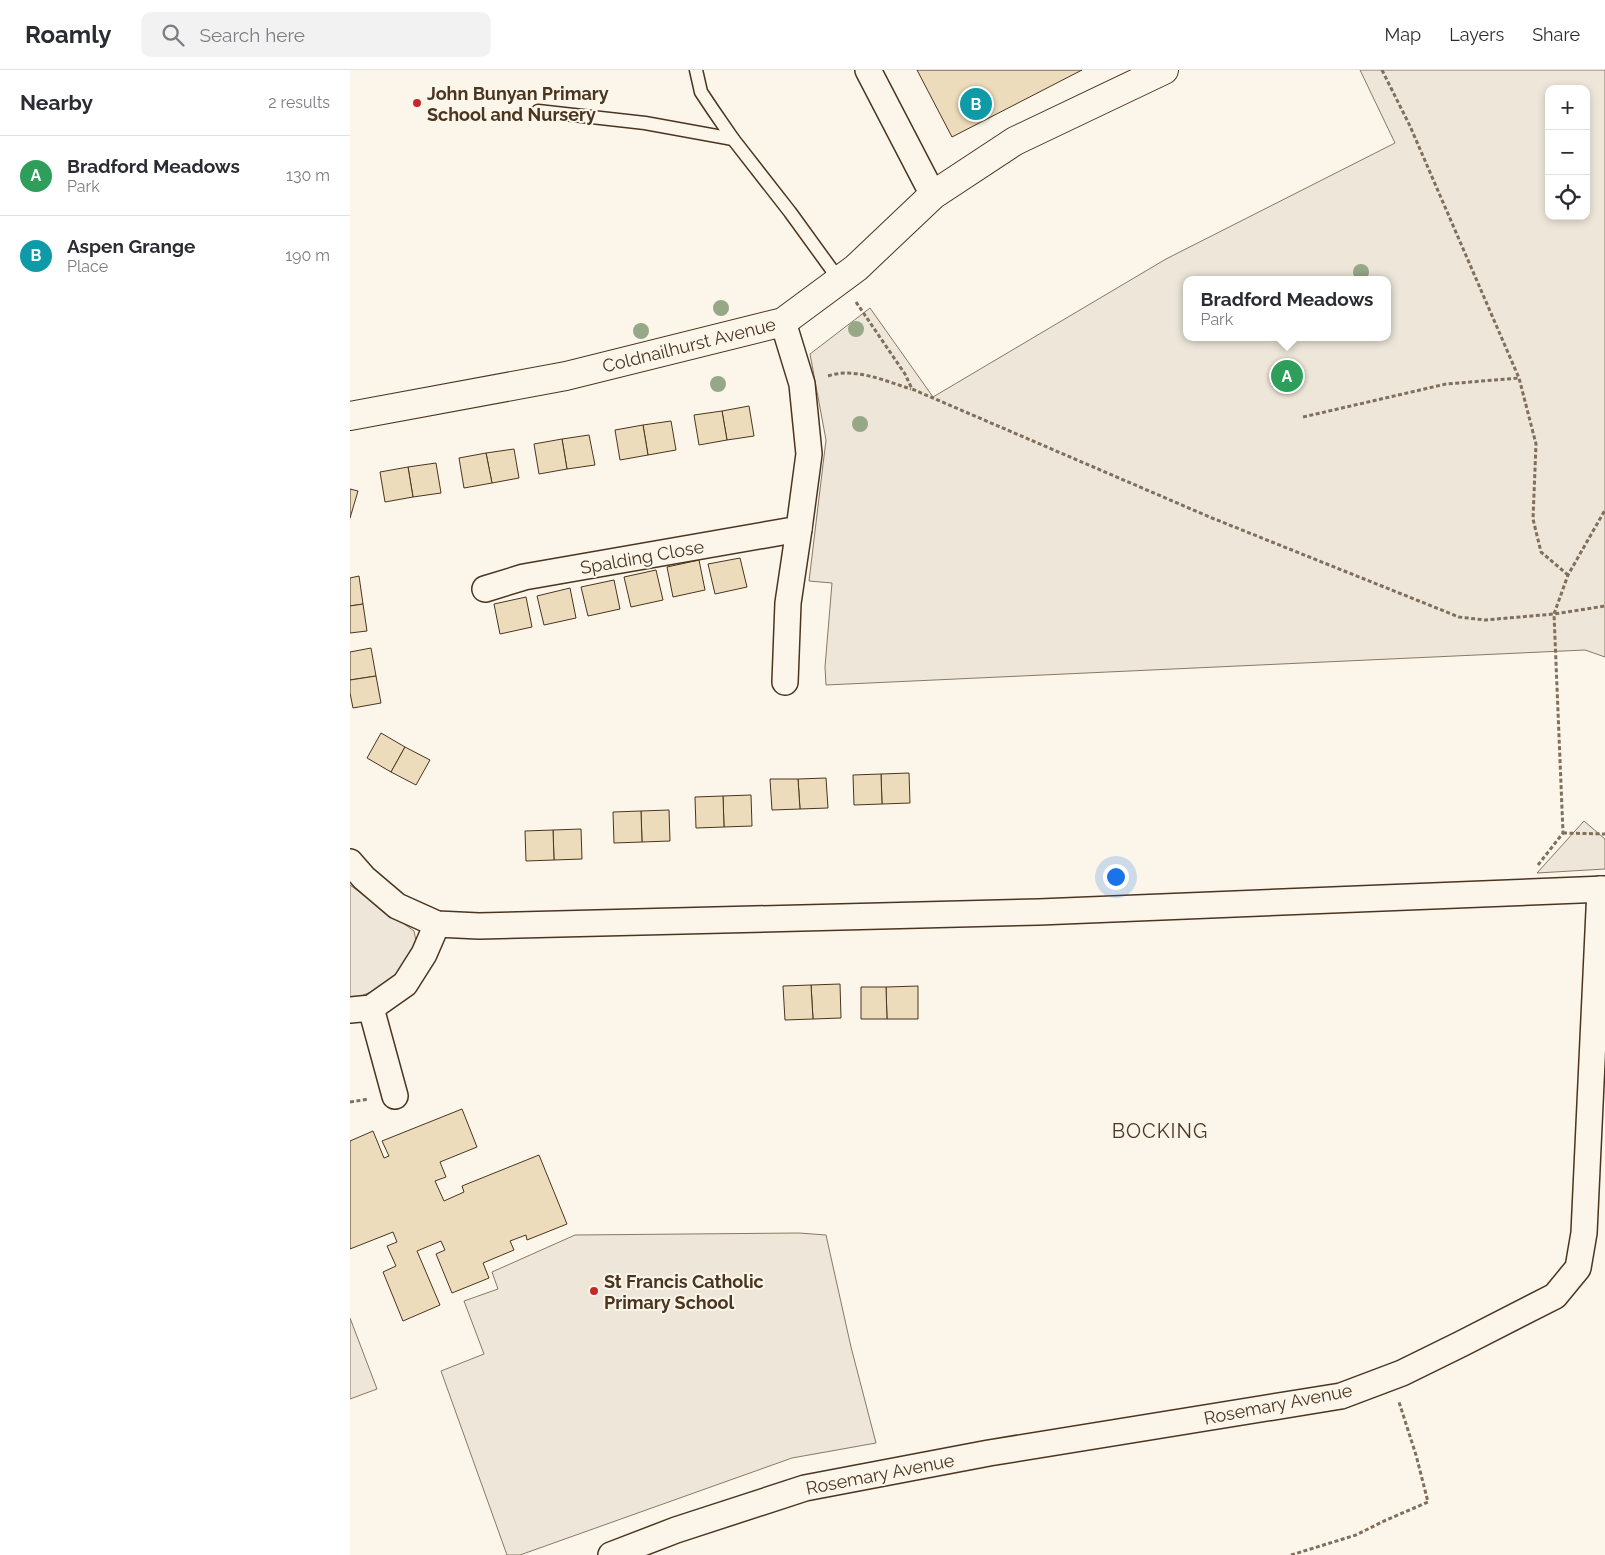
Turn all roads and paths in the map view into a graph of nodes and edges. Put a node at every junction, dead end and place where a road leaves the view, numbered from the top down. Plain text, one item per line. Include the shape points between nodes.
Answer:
1 (696, 70) edge
2 (868, 70) edge
3 (1164, 70) edge
4 (1382, 70) edge
5 (538, 111) dead end
6 (733, 140) junction
7 (933, 195) junction
8 (840, 281) junction
9 (783, 322) junction
10 (1519, 378) junction
11 (802, 384) junction
12 (912, 389) junction
13 (350, 416) edge
14 (1303, 417) dead end
15 (1605, 510) edge
16 (799, 529) junction
17 (1568, 575) junction
18 (485, 589) dead end
19 (1605, 606) edge
20 (1554, 614) junction
21 (785, 682) dead end
22 (1605, 834) edge
23 (350, 862) edge
24 (1602, 889) edge
25 (437, 924) junction
26 (361, 1009) edge
27 (395, 1096) dead end
28 (1402, 1373) junction
29 (611, 1555) edge
30 (1291, 1555) edge

1 - 6 lane via 701,92
2 - 7 street
3 - 7 street, Coldnailhurst Avenue via 1015,140
4 - 10 path via 1410,126
5 - 6 lane via 645,122
6 - 8 lane
7 - 8 street, Coldnailhurst Avenue
8 - 9 street, Coldnailhurst Avenue
8 - 12 path
9 - 11 street
9 - 13 street, Coldnailhurst Avenue via 566,376
10 - 14 path via 1446,384
10 - 17 path via 1536,444 1533,519 1541,552
11 - 12 path via 838,372 860,374
11 - 16 street via 809,454
12 - 20 path via 1212,518 1459,617 1485,620
15 - 17 path
16 - 18 street, Spalding Close via 524,577
16 - 21 street via 788,603
17 - 20 path
19 - 20 path
20 - 22 path via 1564,833
23 - 25 street via 397,906
24 - 25 street via 1040,912 479,926
24 - 28 street, Rosemary Avenue via 1584,1233 1578,1268 1555,1296
25 - 26 street via 424,954 405,984
26 - 27 street
28 - 29 street, Rosemary Avenue via 1341,1396 990,1453 805,1488
28 - 30 path via 1399,1404 1428,1502 1356,1536

